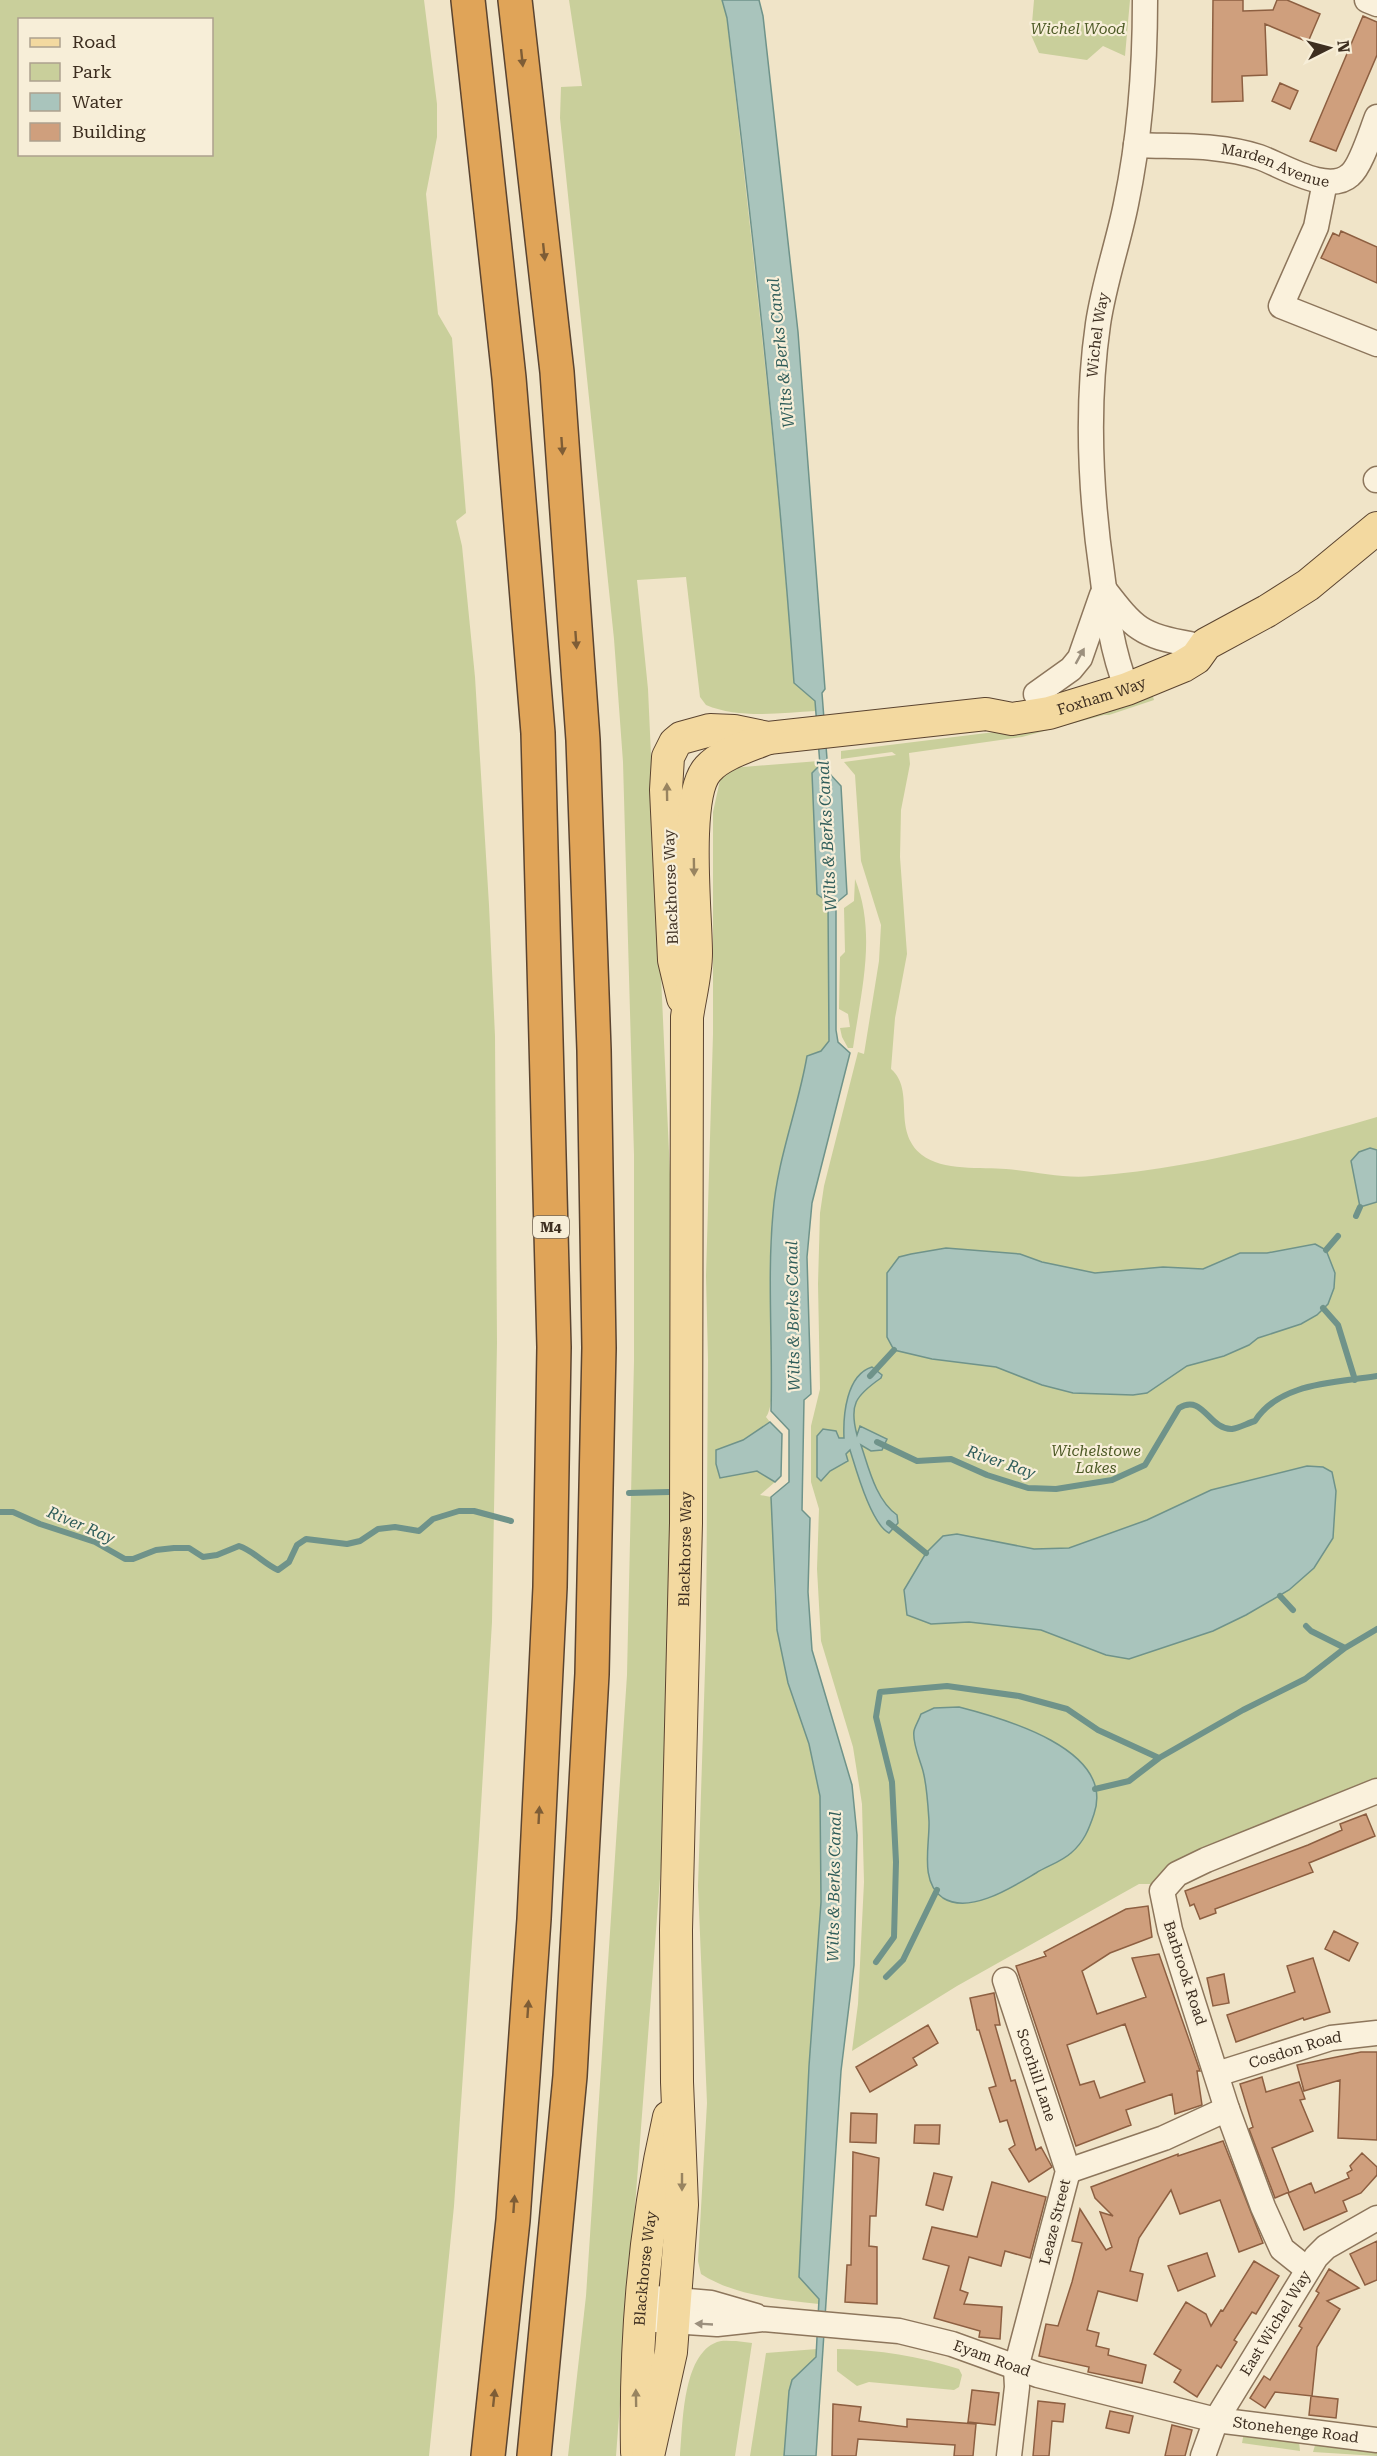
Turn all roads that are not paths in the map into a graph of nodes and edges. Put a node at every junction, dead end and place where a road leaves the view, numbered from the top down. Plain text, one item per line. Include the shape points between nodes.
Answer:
1 (468, 0) edge
2 (515, 0) edge
3 (1144, 0) edge
4 (1367, 0) edge
5 (1377, 4) edge
6 (1377, 117) edge
7 (1136, 145) junction
8 (1325, 182) junction
9 (1377, 344) edge
10 (1377, 528) edge
11 (1104, 589) junction
12 (1198, 644) junction
13 (1123, 679) junction
14 (1036, 694) junction
15 (986, 714) junction
16 (768, 738) junction
17 (668, 757) joint
18 (698, 788) joint
19 (687, 1017) junction
20 (1377, 1791) edge
21 (1005, 1980) dead end
22 (1377, 2033) edge
23 (1217, 2074) junction
24 (677, 2082) junction
25 (1227, 2109) junction
26 (1068, 2171) junction
27 (1377, 2218) edge
28 (1307, 2269) junction
29 (642, 2308) junction
30 (674, 2311) junction
31 (1016, 2368) junction
32 (1216, 2420) junction
33 (1377, 2440) edge
34 (488, 2456) edge
35 (534, 2456) edge
36 (637, 2456) edge
37 (648, 2456) edge
38 (1009, 2456) edge
39 (1203, 2456) edge

34 -> 1 highway, M4 via 513,2220 534,1919 550,1587 554,1347 538,733 509,378
2 -> 35 highway via 557,372 583,740 599,1348 592,1674 570,2064
3 - 7 street, Wichel Way
4 - 5 street
6 - 8 street, Marden Avenue via 1349,176
7 - 8 street, Marden Avenue via 1215,146 1260,157
7 - 11 street, Wichel Way via 1099,320 1091,384 1092,481
8 - 9 street via 1316,227 1281,306
10 - 12 main road, Foxham Way via 1308,585 1267,611
11 - 12 street via 1126,617 1146,633 1162,640
11 - 13 street, Wichel Way via 1111,637
14 -> 11 street via 1080,658
12 - 13 main road, Foxham Way via 1196,658 1183,666
13 - 14 main road, Foxham Way
13 - 15 main road, Foxham Way via 1038,715 1012,719
14 - 15 main road, Foxham Way via 1016,698
15 - 16 main road, Foxham Way
16 - 17 main road, Foxham Way via 734,731 701,732 681,738
16 - 18 main road, Foxham Way via 715,763 703,775
19 -> 17 main road, Blackhorse Way via 674,960
18 -> 19 main road, Blackhorse Way via 693,846 696,957
19 - 24 main road, Blackhorse Way via 686,1523 676,1921
20 - 23 street, Barbrook Road via 1206,1860 1177,1874 1165,1885 1162,1899 1167,1919
21 - 26 street, Scorhill Lane
22 - 23 street, Cosdon Road via 1331,2038
23 - 25 street, Barbrook Road
24 - 29 main road, Blackhorse Way via 652,2194
24 -> 30 main road, Blackhorse Way via 682,2179
25 - 26 street, Leaze Street via 1154,2142
25 - 28 street, Barbrook Road via 1276,2238 1282,2249
26 - 31 street, Leaze Street
27 - 28 street, East Wichel Way via 1326,2247
28 - 32 street, East Wichel Way
29 - 30 street, Eyam Road
36 -> 29 main road, Blackhorse Way via 636,2374
30 - 31 street, Eyam Road via 711,2303 768,2320 899,2331
30 - 37 main road, Blackhorse Way via 667,2378
31 - 32 street, Eyam Road
31 - 38 street, Leaze Street
32 - 33 street, Stonehenge Road
32 - 39 street, East Wichel Way

